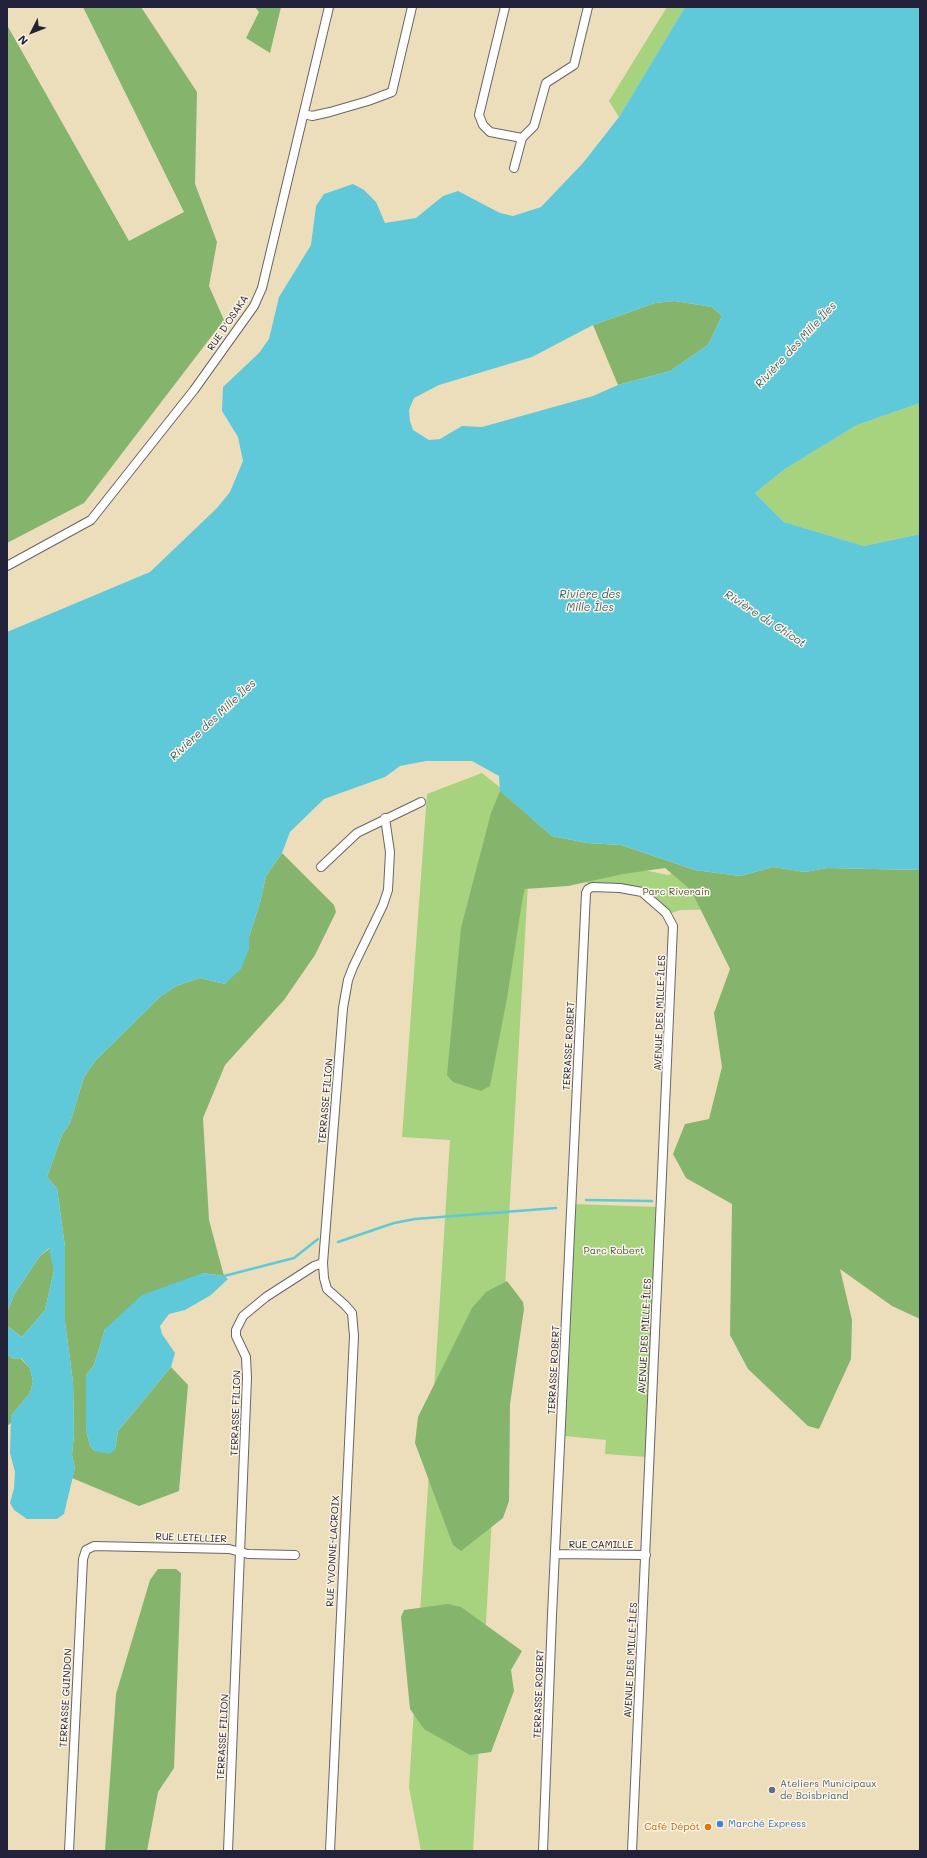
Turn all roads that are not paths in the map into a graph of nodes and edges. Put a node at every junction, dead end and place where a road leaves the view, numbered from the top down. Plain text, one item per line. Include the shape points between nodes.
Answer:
1 (329, 7) edge
2 (412, 7) edge
3 (505, 7) edge
4 (588, 7) edge
5 (304, 114) junction
6 (522, 138) junction
7 (514, 168) dead end
8 (7, 566) edge
9 (420, 802) dead end
10 (385, 818) junction
11 (321, 867) dead end
12 (587, 890) joint
13 (323, 1263) junction
14 (88, 1548) joint
15 (242, 1552) junction
16 (556, 1554) junction
17 (294, 1555) dead end
18 (646, 1555) junction
19 (69, 1851) edge
20 (228, 1851) edge
21 (330, 1851) edge
22 (543, 1851) edge
23 (632, 1851) edge

1 - 5 street, RUE D'OSAKA
2 - 5 street via 392,92 330,112 312,116
3 - 6 street via 479,115 483,125 490,132
4 - 6 street via 574,65 546,83 534,126
5 - 8 street, RUE D'OSAKA via 262,288 254,306 194,390 91,520
6 - 7 street
9 - 10 street
10 - 11 street via 351,838
10 - 13 street, TERRASSE FILION via 390,856 387,896 352,967 343,1008
12 - 16 street, TERRASSE ROBERT
12 - 18 street, AVENUE DES MILLE-ÎLES via 592,887 607,887 642,892 666,913 673,926
13 - 15 street, TERRASSE FILION via 314,1266 266,1297 243,1316 236,1330 236,1336 246,1357 247,1378
13 - 21 street, RUE YVONNE-LACROIX via 328,1288 352,1313 354,1336
14 - 15 street, RUE LETELLIER via 97,1546 229,1549
14 - 19 street, TERRASSE GUINDON via 83,1559
15 - 17 street, RUE LETELLIER via 256,1555
15 - 20 street, TERRASSE FILION
16 - 18 street, RUE CAMILLE
16 - 22 street, TERRASSE ROBERT
18 - 23 street, AVENUE DES MILLE-ÎLES

